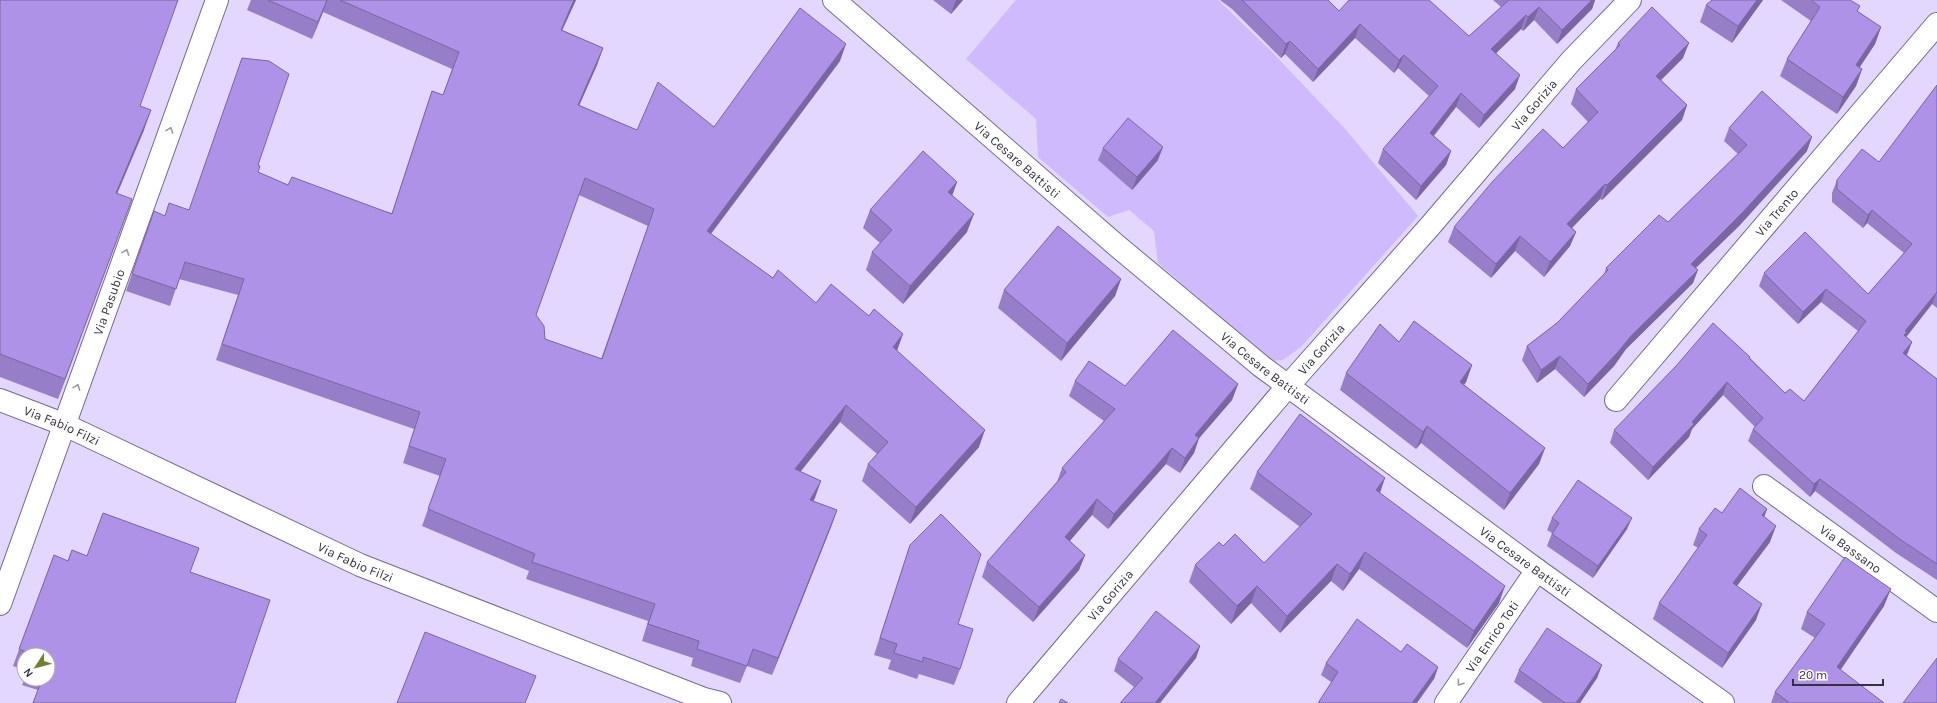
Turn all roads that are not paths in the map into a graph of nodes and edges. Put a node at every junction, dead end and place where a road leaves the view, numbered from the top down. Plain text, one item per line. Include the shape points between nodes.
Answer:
1 (217, 0) edge
2 (834, 0) edge
3 (1630, 0) edge
4 (1937, 24) edge
5 (1287, 387) junction
6 (0, 400) edge
7 (1616, 400) dead end
8 (63, 424) junction
9 (1764, 486) dead end
10 (1537, 570) junction
11 (0, 604) edge
12 (1937, 611) edge
13 (720, 703) edge
14 (1018, 703) edge
15 (1446, 703) edge
16 (1723, 703) edge

8 -> 1 street, Via Pasubio
2 - 5 street, Via Cesare Battisti via 1116,245
3 - 5 street, Via Gorizia via 1571,61 1436,220
4 - 7 street, Via Trento
5 - 10 street, Via Cesare Battisti
5 - 14 street, Via Gorizia
6 - 8 street, Via Fabio Filzi
8 - 11 street, Via Pasubio
8 - 13 street, Via Fabio Filzi via 360,564
9 - 12 street, Via Bassano
10 -> 15 street, Via Enrico Toti
10 - 16 street, Via Cesare Battisti

